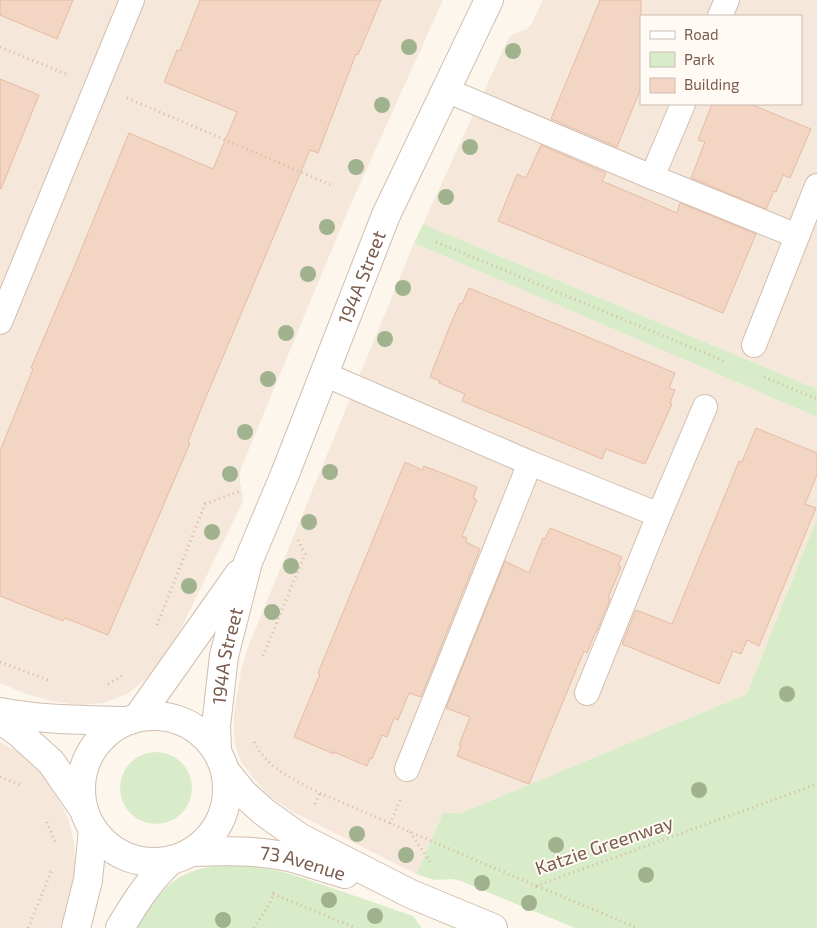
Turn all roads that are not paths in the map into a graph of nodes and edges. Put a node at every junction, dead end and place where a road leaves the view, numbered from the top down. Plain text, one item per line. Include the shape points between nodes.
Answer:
1 (132, 0) edge
2 (489, 0) edge
3 (727, 0) edge
4 (720, 15) edge
5 (446, 90) junction
6 (683, 105) edge
7 (652, 177) junction
8 (817, 186) edge
9 (797, 236) junction
10 (0, 322) edge
11 (754, 345) dead end
12 (324, 374) junction
13 (705, 407) dead end
14 (530, 463) junction
15 (659, 515) junction
16 (248, 562) junction
17 (587, 693) dead end
18 (0, 712) edge
19 (0, 719) edge
20 (131, 719) junction
21 (221, 761) junction
22 (407, 769) dead end
23 (88, 819) junction
24 (182, 856) junction
25 (411, 894) junction
26 (76, 928) edge
27 (120, 928) edge
28 (493, 928) edge

1 - 10 lane
2 - 5 street, 194A Street
3 - 4 lane
5 - 7 lane
5 - 12 street, 194A Street via 386,215
6 - 7 lane
7 - 9 lane
8 - 9 lane
9 - 11 lane
12 - 14 lane
12 - 16 street, 194A Street
13 - 15 lane
14 - 15 lane
14 - 22 lane
15 - 17 lane
16 - 20 street, 194A Street
16 - 21 street, 194A Street via 224,656 216,726
18 - 20 street via 61,720
19 - 23 street via 51,762
20 - 21 street via 161,715 183,721 202,733
20 - 23 street via 107,732 93,747 83,766 80,787
21 - 24 street via 227,795 222,818 210,837
21 - 25 street, 73 Avenue via 244,794 282,826
23 - 24 street via 108,846 127,858 149,862
23 - 26 street via 88,880
24 - 25 street, 73 Avenue via 224,851 254,852 289,858
24 - 27 street via 154,877
25 - 28 street, 73 Avenue

